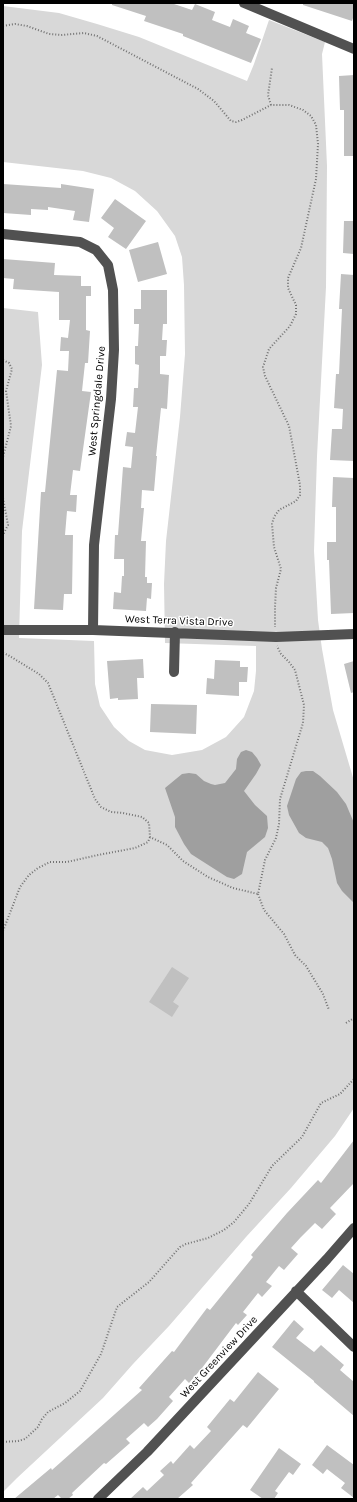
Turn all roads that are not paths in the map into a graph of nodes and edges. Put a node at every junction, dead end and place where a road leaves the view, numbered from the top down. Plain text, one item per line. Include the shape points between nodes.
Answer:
1 (244, 3) edge
2 (354, 49) edge
3 (3, 234) edge
4 (3, 630) edge
5 (93, 630) junction
6 (175, 632) junction
7 (354, 634) edge
8 (174, 672) dead end
9 (354, 1228) edge
10 (296, 1291) junction
11 (354, 1347) edge
12 (98, 1499) edge

1 - 2 street
3 - 5 street, West Springdale Drive via 80,242 96,250 108,265 113,290 114,350 111,399 94,545
4 - 5 street, West Terra Vista Drive
5 - 6 street, West Terra Vista Drive
6 - 7 street, West Terra Vista Drive via 276,637
6 - 8 street
9 - 10 street, West Greenview Drive
10 - 11 street
10 - 12 street, West Greenview Drive via 147,1452

